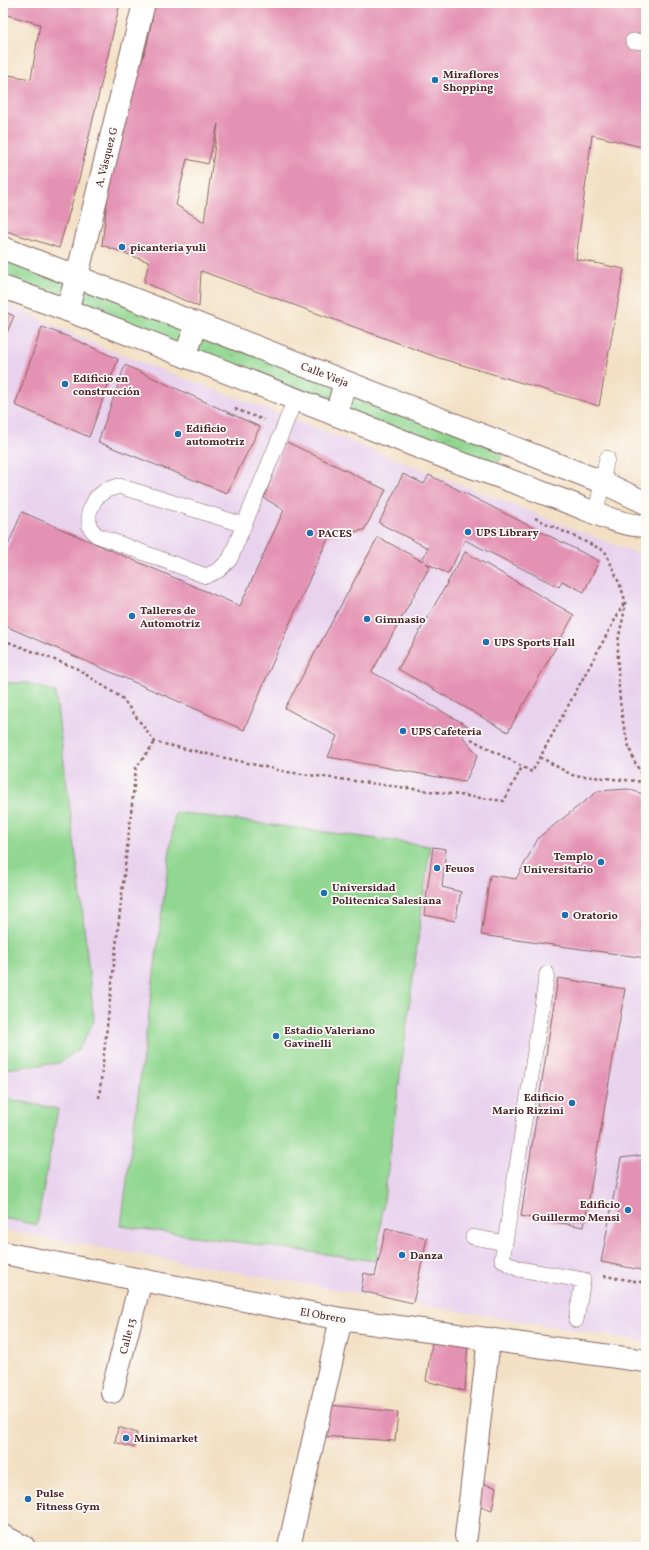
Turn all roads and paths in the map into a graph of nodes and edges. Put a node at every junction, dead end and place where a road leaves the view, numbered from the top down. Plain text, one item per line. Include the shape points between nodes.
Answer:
1 (144, 3) edge
2 (3, 248) edge
3 (77, 276) junction
4 (3, 287) edge
5 (67, 310) junction
6 (196, 324) junction
7 (185, 356) junction
8 (345, 382) junction
9 (295, 399) junction
10 (235, 409) dead end
11 (336, 415) junction
12 (284, 428) junction
13 (607, 458) dead end
14 (602, 482) junction
15 (646, 503) edge
16 (596, 513) junction
17 (533, 516) dead end
18 (244, 525) junction
19 (646, 526) edge
20 (625, 601) junction
21 (3, 640) edge
22 (471, 739) dead end
23 (155, 742) junction
24 (540, 757) junction
25 (522, 767) junction
26 (646, 779) edge
27 (646, 782) edge
28 (547, 974) dead end
29 (99, 1098) dead end
30 (473, 1237) dead end
31 (505, 1242) junction
32 (3, 1253) edge
33 (141, 1280) junction
34 (604, 1281) dead end
35 (646, 1283) edge
36 (341, 1319) junction
37 (576, 1320) dead end
38 (489, 1339) junction
39 (646, 1361) edge
40 (112, 1392) dead end
41 (3, 1536) edge
42 (466, 1536) dead end
43 (24, 1547) edge
44 (288, 1547) edge

1 - 3 street, A. Vásquez G
2 - 3 street, Calle Vieja
3 - 5 street, A. Vásquez G
3 - 6 street, Calle Vieja
4 - 5 street
5 - 7 street
6 - 7 street
6 - 8 street, Calle Vieja
7 - 9 street
8 - 11 street
8 - 14 street, Calle Vieja
9 - 11 street
9 - 12 lane
10 - 12 path
11 - 16 street
12 - 18 lane
13 - 14 lane
14 - 15 street, Calle Vieja
14 - 16 lane
16 - 19 street via 634,526
17 - 20 path via 605,551
18 - 18 lane via 230,559 219,570 206,576 96,535 89,526 89,512 96,498 106,490 119,486
20 - 24 path
20 - 26 path via 618,642 621,703 628,745 636,765
21 - 23 path via 76,668 122,698
22 - 25 path
23 - 25 path via 286,772 504,801
23 - 29 path via 136,768
24 - 25 path via 532,772
24 - 27 path via 572,774
28 - 31 lane
30 - 31 lane
31 - 37 lane via 502,1259 519,1269 583,1280
32 - 33 street, El Obrero
33 - 36 street, El Obrero
33 - 40 street, Calle 13
34 - 35 path via 605,1276
36 - 38 street, El Obrero
36 - 44 street
38 - 39 street, El Obrero
38 - 42 street
41 - 43 street

